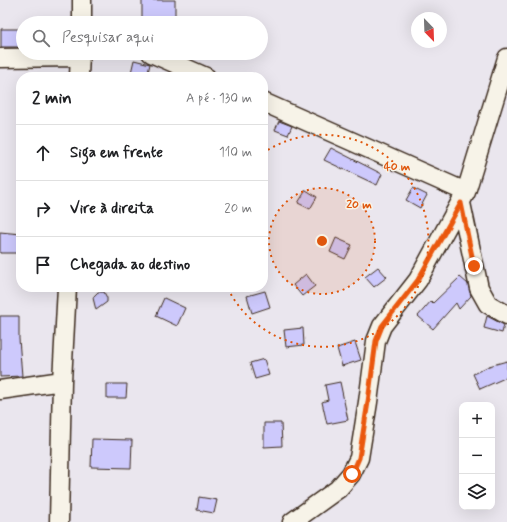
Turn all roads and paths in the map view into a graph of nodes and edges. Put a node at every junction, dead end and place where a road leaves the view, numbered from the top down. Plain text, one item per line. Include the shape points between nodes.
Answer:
1 (82, 0) edge
2 (82, 16) edge
3 (16, 57) edge
4 (0, 58) edge
5 (507, 58) edge
6 (79, 60) edge
7 (167, 60) edge
8 (78, 72) edge
9 (195, 72) edge
10 (268, 104) edge
11 (464, 197) junction
12 (67, 292) edge
13 (507, 315) edge
14 (62, 381) junction
15 (0, 390) edge
16 (59, 522) edge
17 (292, 522) edge

1 - 2 street
3 - 4 street
5 - 11 street
6 - 8 street
7 - 9 street
10 - 11 street
11 - 13 street via 479,288 488,304
11 - 17 street via 418,280 382,326 376,341 359,458 352,474 338,489
12 - 14 street
14 - 15 street
14 - 16 street

